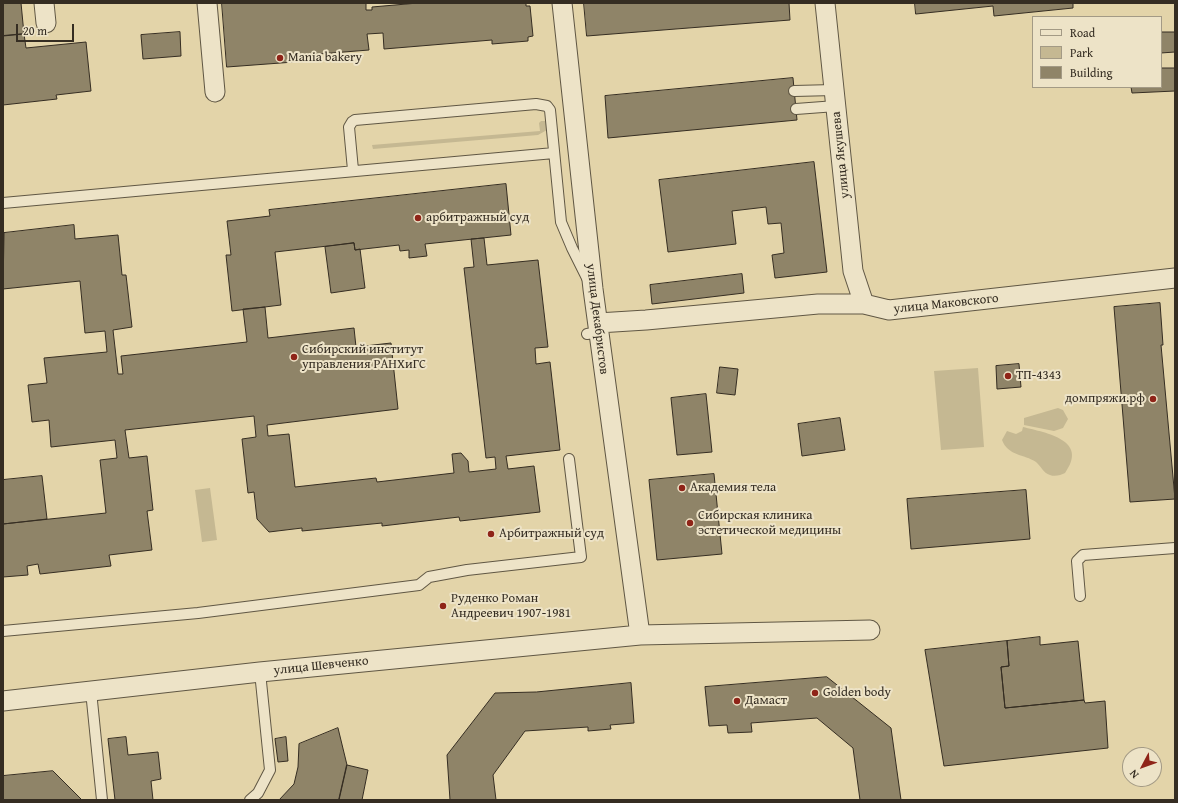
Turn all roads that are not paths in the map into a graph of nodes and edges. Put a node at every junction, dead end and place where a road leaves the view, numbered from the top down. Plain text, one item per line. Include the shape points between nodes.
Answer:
1 (44, 3) edge
2 (207, 3) edge
3 (562, 3) edge
4 (826, 3) edge
5 (46, 23) dead end
6 (794, 91) dead end
7 (215, 92) dead end
8 (835, 98) junction
9 (796, 110) dead end
10 (554, 153) junction
11 (353, 170) junction
12 (3, 203) edge
13 (1175, 278) edge
14 (593, 288) junction
15 (864, 304) junction
16 (594, 330) junction
17 (569, 459) dead end
18 (1175, 548) edge
19 (1080, 596) dead end
20 (870, 630) dead end
21 (3, 631) edge
22 (640, 635) junction
23 (260, 672) junction
24 (91, 691) junction
25 (3, 701) edge
26 (102, 800) edge
27 (250, 800) edge

1 - 5 street
2 - 7 street
3 - 14 street, улица Декабристов
4 - 8 street, улица Якушева
6 - 8 lane
8 - 9 lane
8 - 15 street, улица Якушева via 853,271
10 - 11 lane
10 - 11 lane via 550,110 547,106 512,106 355,120 349,126
10 - 14 lane via 561,222
11 - 12 lane
13 - 15 street, улица Маковского via 889,310
14 - 16 street, улица Декабристов
15 - 16 street, улица Маковского via 818,304 646,320
16 - 22 street, улица Декабристов
17 - 21 lane via 581,557 467,570 429,577 419,585 198,613
18 - 19 lane via 1082,555 1077,561
20 - 22 street, улица Шевченко
22 - 23 street, улица Шевченко
23 - 24 street, улица Шевченко
23 - 27 lane via 270,770 258,793
24 - 25 street, улица Шевченко
24 - 26 lane

